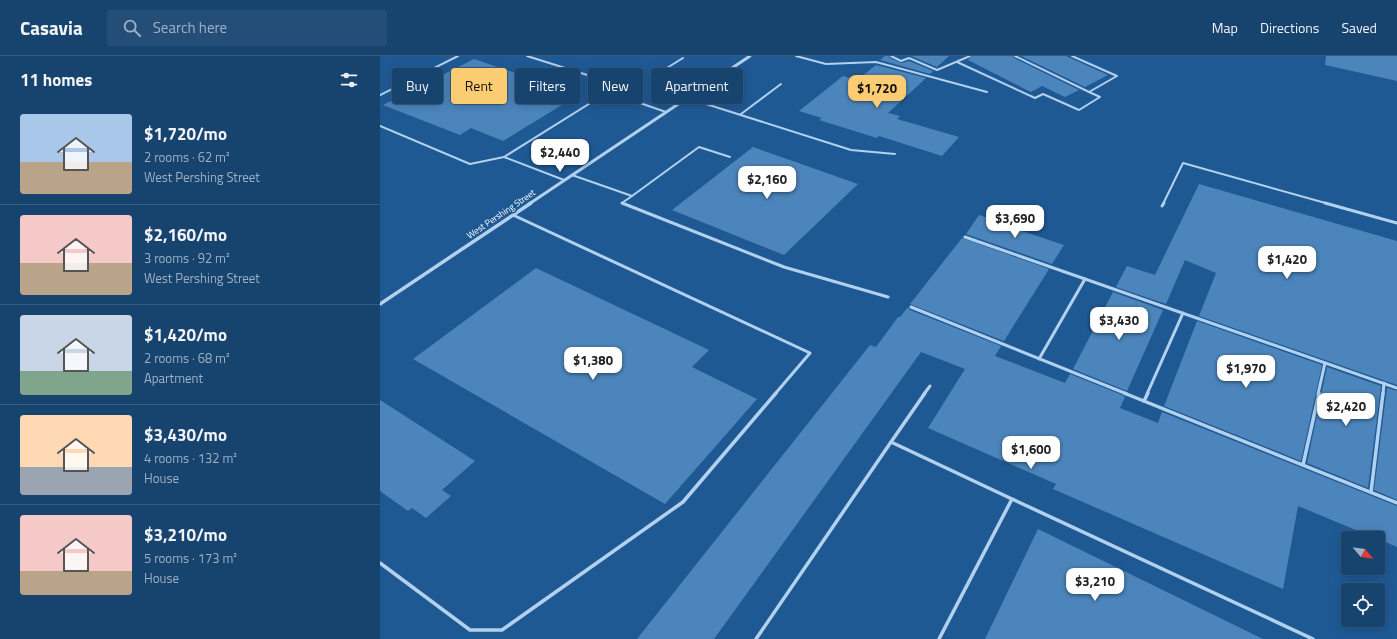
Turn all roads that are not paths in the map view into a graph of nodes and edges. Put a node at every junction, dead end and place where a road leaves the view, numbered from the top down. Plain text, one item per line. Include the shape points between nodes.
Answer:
1 (458, 56) edge
2 (527, 56) edge
3 (750, 56) edge
4 (796, 56) edge
5 (891, 56) edge
6 (970, 56) edge
7 (1015, 56) edge
8 (1072, 56) edge
9 (682, 58) dead end
10 (957, 62) junction
11 (666, 68) edge
12 (732, 68) edge
13 (588, 75) edge
14 (781, 84) dead end
15 (987, 92) dead end
16 (1089, 92) junction
17 (380, 95) edge
18 (589, 104) edge
19 (643, 104) edge
20 (678, 104) edge
21 (707, 104) edge
22 (666, 112) junction
23 (741, 114) junction
24 (380, 126) edge
25 (895, 154) dead end
26 (504, 157) junction
27 (730, 158) dead end
28 (572, 175) junction
29 (564, 180) junction
30 (632, 196) junction
31 (1162, 206) dead end
32 (513, 215) junction
33 (1397, 223) edge
34 (965, 237) dead end
35 (1085, 279) junction
36 (888, 297) dead end
37 (380, 304) edge
38 (911, 308) dead end
39 (1183, 313) junction
40 (1039, 359) junction
41 (1325, 363) junction
42 (1384, 383) junction
43 (930, 386) dead end
44 (1397, 388) edge
45 (1144, 401) junction
46 (891, 442) junction
47 (1303, 465) junction
48 (1371, 492) junction
49 (1012, 499) junction
50 (1397, 502) edge
51 (380, 563) edge
52 (756, 639) edge
53 (939, 639) edge
54 (1313, 639) edge

1 - 17 lane
2 - 13 lane
3 - 12 street, West Pershing Street
4 - 15 lane via 826,64 876,62
5 - 10 lane via 901,61 909,58 937,70
6 - 10 lane
7 - 16 lane
8 - 16 lane via 1117,76
9 - 11 lane
10 - 16 lane via 1035,98 1043,94 1079,110 1100,97
14 - 23 lane
18 - 26 lane
19 - 22 lane
20 - 22 street, West Pershing Street
21 - 23 lane
22 - 28 street, West Pershing Street
23 - 25 lane via 851,150
24 - 26 lane via 470,164
26 - 29 lane
27 - 30 lane via 699,146
28 - 29 street, West Pershing Street
28 - 30 lane
29 - 32 street, West Pershing Street
30 - 36 lane via 622,203 784,266
31 - 33 lane via 1183,163
32 - 37 street, West Pershing Street
32 - 51 lane via 810,353 683,502 502,630 470,630
34 - 35 lane
35 - 39 lane
35 - 40 lane
38 - 40 lane
39 - 41 lane
39 - 45 lane
40 - 45 lane
41 - 42 lane
41 - 47 lane
42 - 44 lane
42 - 48 lane
43 - 46 lane
45 - 47 lane
46 - 49 lane
46 - 52 lane
47 - 48 lane
48 - 50 lane
49 - 53 lane
49 - 54 lane

